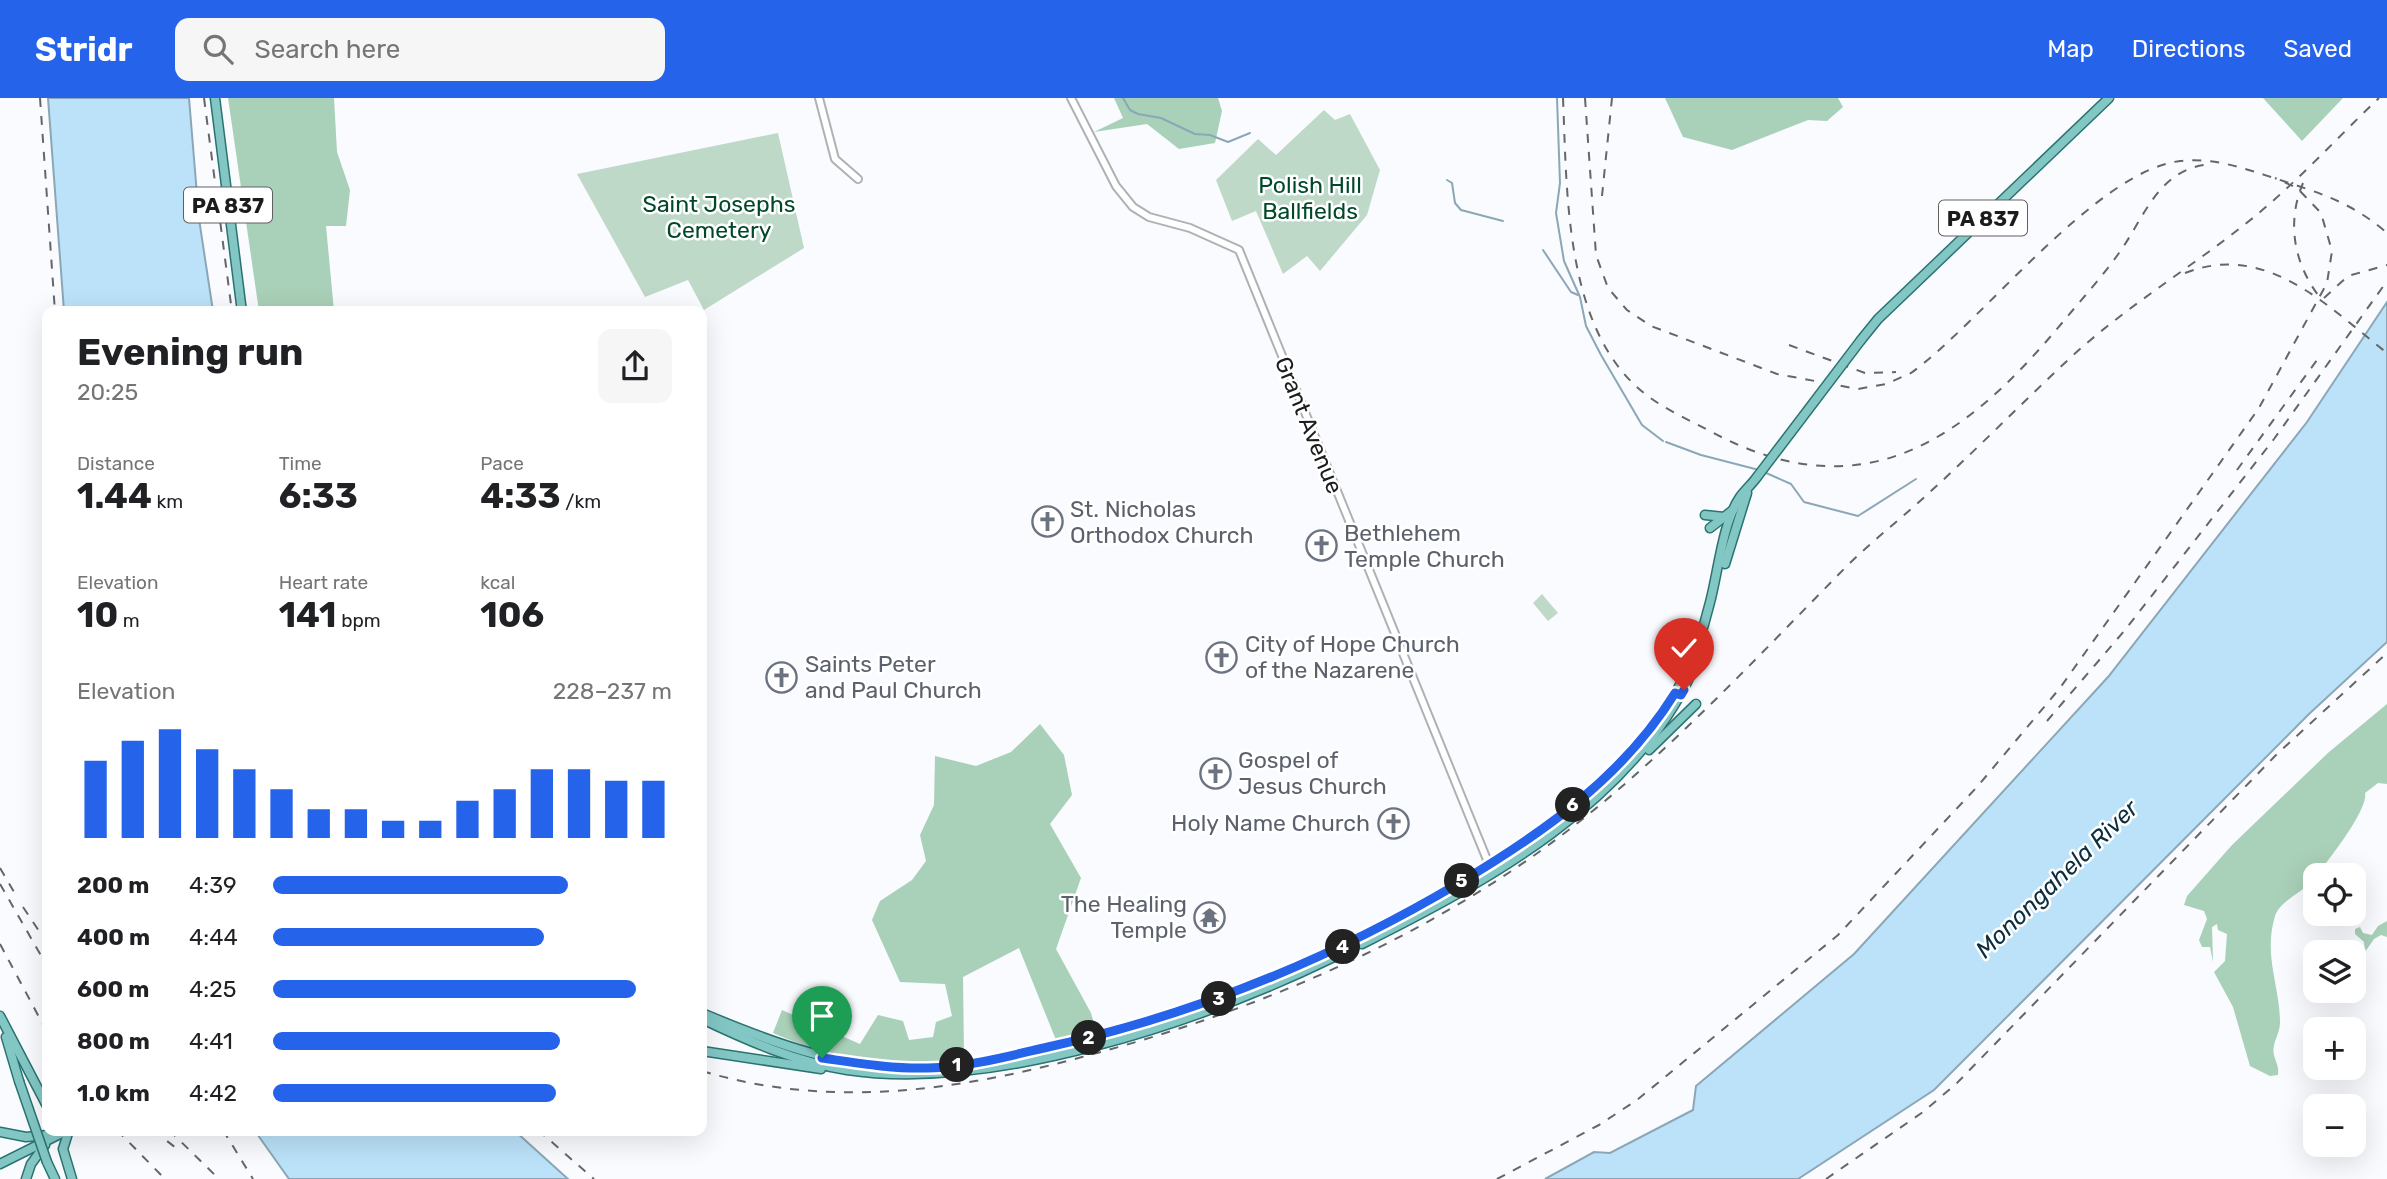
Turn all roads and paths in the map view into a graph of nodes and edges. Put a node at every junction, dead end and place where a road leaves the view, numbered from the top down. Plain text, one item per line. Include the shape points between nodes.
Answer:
1 (215, 98) edge
2 (819, 98) edge
3 (1071, 98) edge
4 (2109, 98) edge
5 (859, 179) dead end
6 (241, 306) edge
7 (1749, 486) junction
8 (1735, 508) junction
9 (1705, 515) dead end
10 (1724, 517) junction
11 (1725, 541) junction
12 (1678, 694) junction
13 (1610, 774) junction
14 (1621, 775) junction
15 (1490, 869) junction
16 (707, 1015) edge
17 (0, 1016) edge
18 (707, 1021) edge
19 (0, 1023) edge
20 (707, 1052) edge
21 (887, 1074) junction
22 (42, 1096) edge
23 (0, 1132) edge
24 (67, 1136) edge
25 (50, 1137) junction
26 (0, 1162) edge
27 (26, 1179) edge
28 (55, 1179) edge
29 (72, 1179) edge

1 - 6 main road, PA 837
2 - 5 street via 835,159
3 - 15 street, Grant Avenue via 1116,186 1133,207 1149,218 1190,228 1239,250
4 - 7 main road, PA 837, bridge via 1878,318
7 - 8 main road, PA 837
7 - 12 main road, PA 837 via 1705,640
8 - 10 main road
8 - 11 main road, PA 837
9 - 10 main road
10 - 11 main road via 1709,531 1720,533
11 - 12 main road, PA 837 via 1703,630
12 - 13 main road, PA 837
12 - 14 main road, PA 837 via 1654,736
12 - 14 main road via 1696,704
13 - 14 main road
13 - 15 main road, PA 837
14 - 15 main road, PA 837 via 1560,825
15 - 16 main road, PA 837 via 1328,954 1222,998 1116,1031 999,1058 928,1068 836,1060 789,1049
15 - 21 main road, PA 837 via 1436,905 1352,949 1237,998 1074,1050 991,1068
17 - 22 main road
18 - 21 main road via 797,1058
19 - 28 main road, bridge
20 - 21 main road, PA 837
23 - 25 main road
24 - 29 main road via 63,1149
25 - 26 main road
25 - 27 main road

